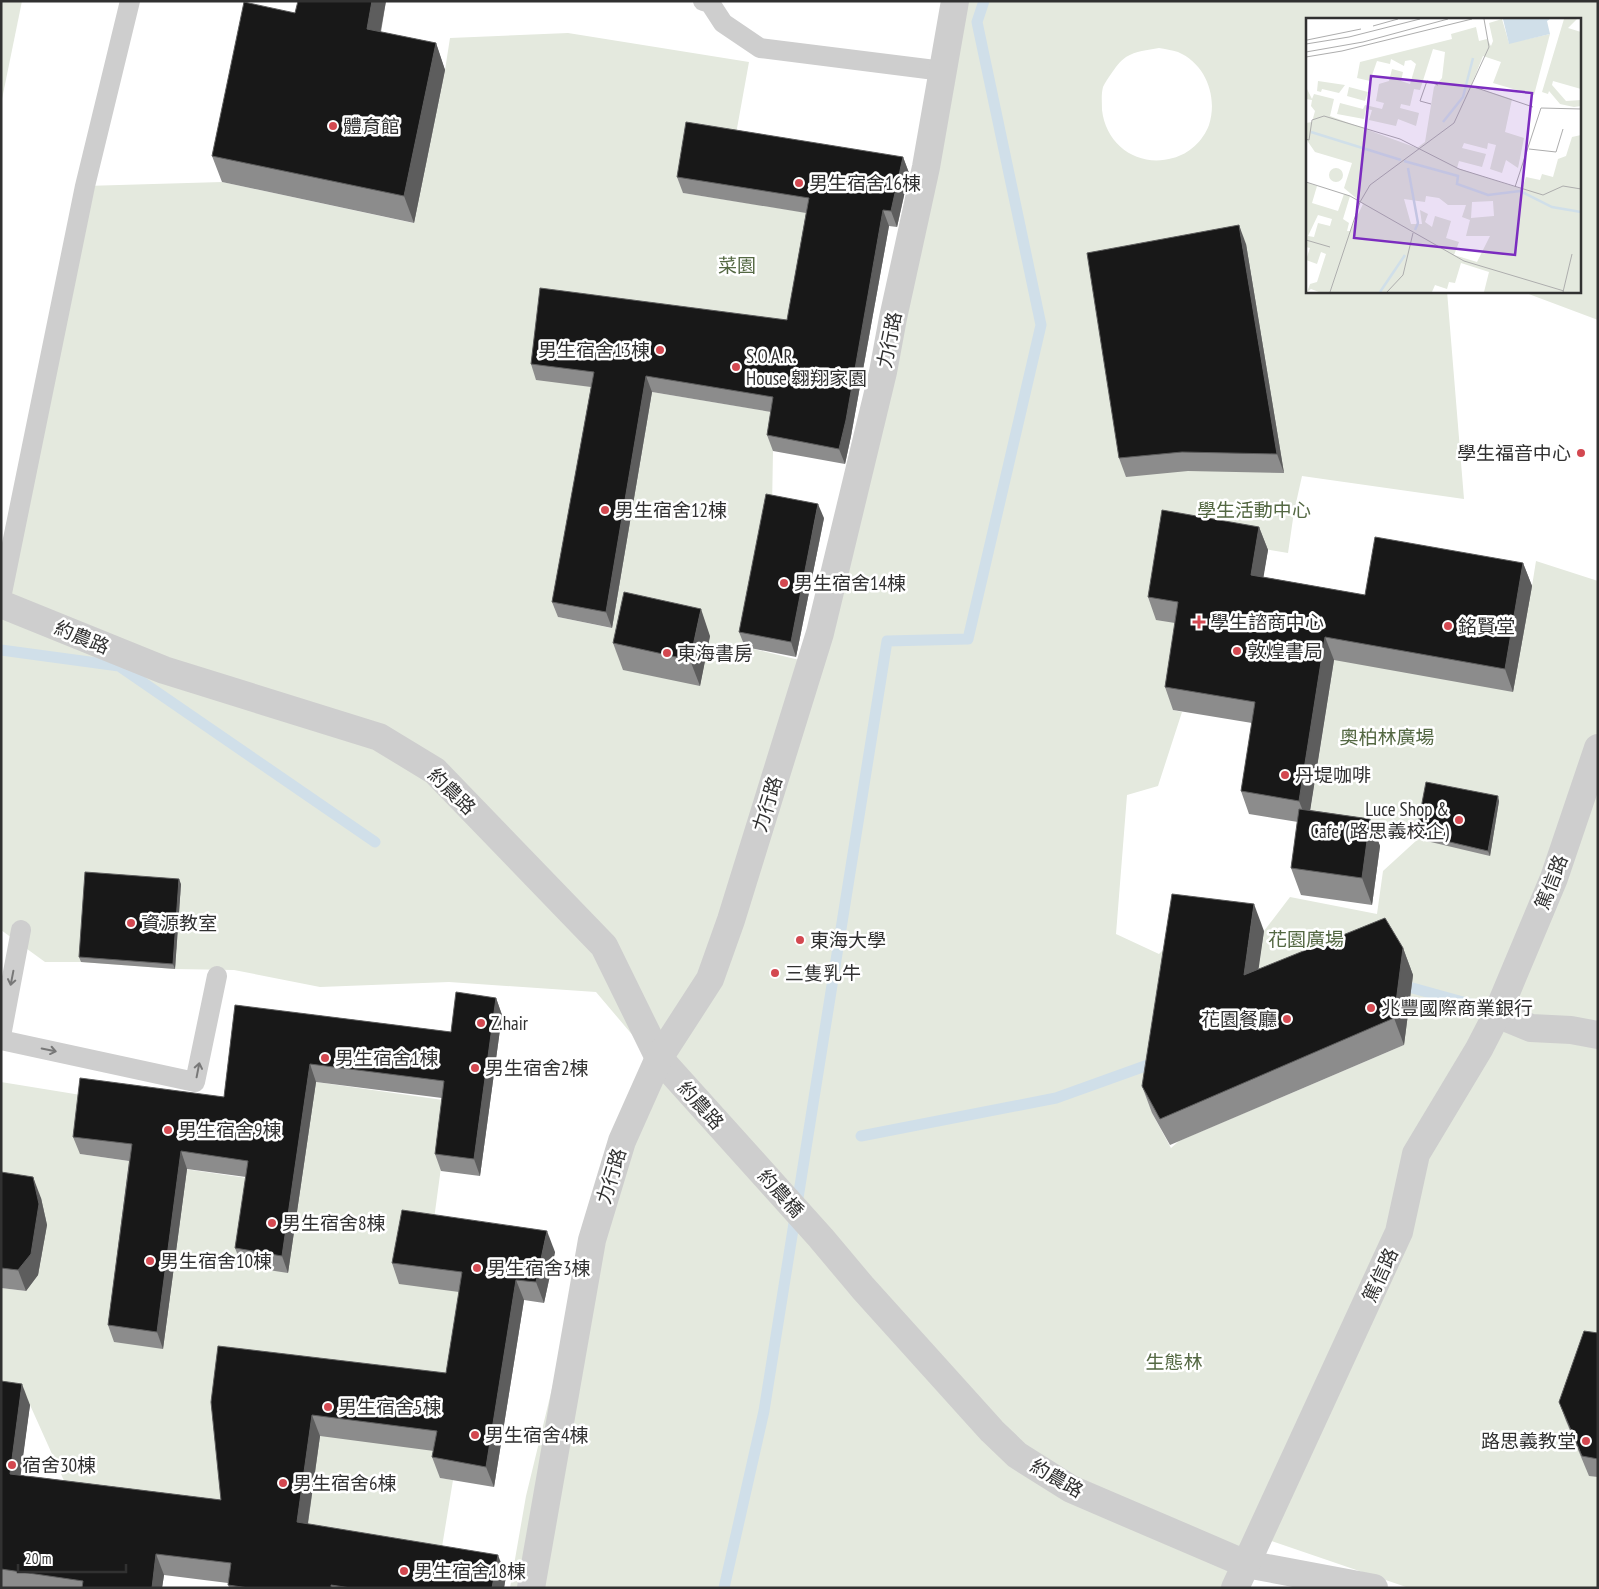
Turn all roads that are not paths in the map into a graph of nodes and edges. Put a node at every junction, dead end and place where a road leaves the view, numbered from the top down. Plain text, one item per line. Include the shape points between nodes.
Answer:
1 (130, 1) edge
2 (703, 1) edge
3 (955, 1) edge
4 (943, 71) junction
5 (1, 598) edge
6 (1, 604) edge
7 (1598, 748) edge
8 (21, 930) dead end
9 (217, 976) dead end
10 (1501, 1005) junction
11 (1598, 1035) edge
12 (1, 1036) edge
13 (1, 1040) edge
14 (659, 1058) junction
15 (740, 1147) joint
16 (821, 1238) joint
17 (1241, 1576) edge
18 (531, 1588) edge
19 (1374, 1588) edge

1 - 5 lane via 85,186
2 - 4 lane via 710,3 723,23 760,48
3 - 4 street, 力行路
4 - 14 street, 力行路 via 883,372 820,633 710,978
6 - 14 street, 約農路 via 164,670 379,736 435,771 604,946
7 - 10 street, 篤信路 via 1554,878
8 -> 12 lane
13 -> 9 lane via 195,1082
10 - 11 street via 1531,1028
10 - 17 street, 篤信路 via 1479,1049 1416,1154 1399,1232
14 - 15 street, 約農路
14 - 18 street, 力行路 via 622,1140 592,1240
15 - 16 street, 約農橋
16 - 17 street, 約農路 via 1016,1455 1071,1489
17 - 19 street, 約農路

